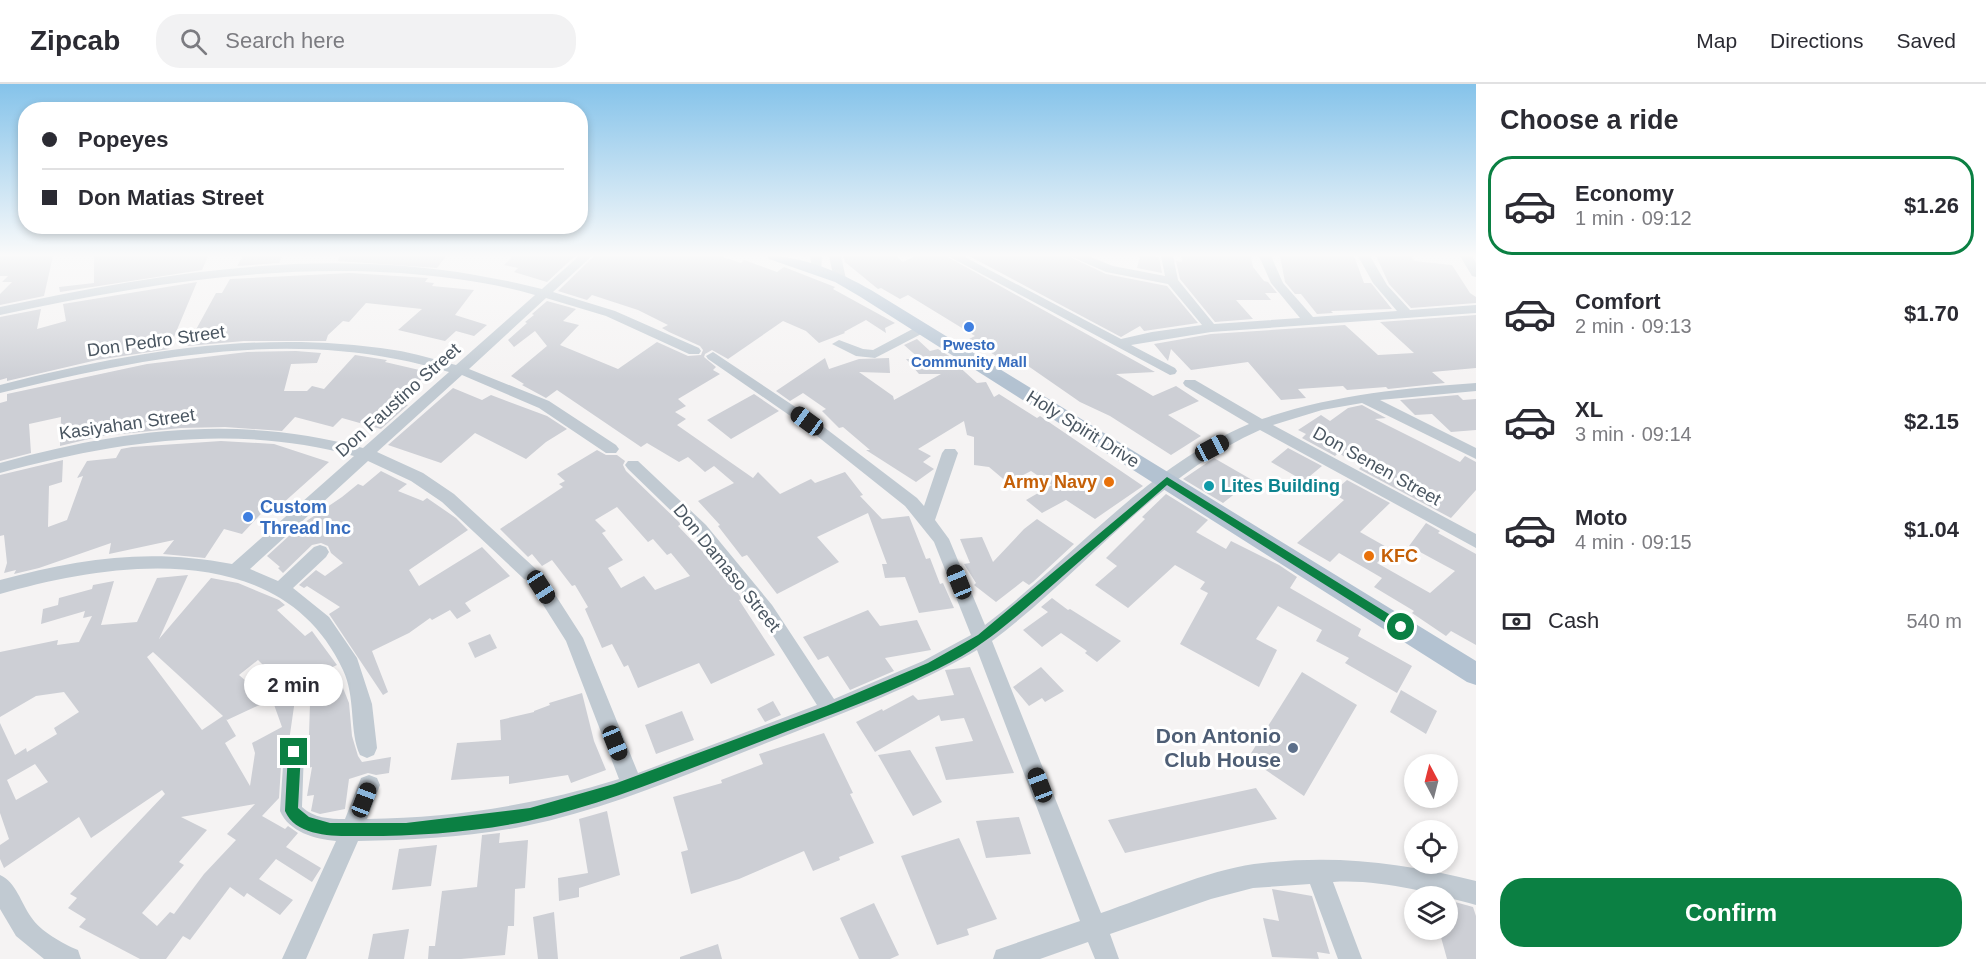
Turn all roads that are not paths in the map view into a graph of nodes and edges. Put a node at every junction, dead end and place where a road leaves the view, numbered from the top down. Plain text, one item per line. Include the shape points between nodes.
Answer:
1 (67, 297) edge
2 (542, 297) edge
3 (562, 297) edge
4 (870, 297) edge
5 (1030, 297) edge
6 (1185, 297) edge
7 (1287, 297) edge
8 (1390, 297) edge
9 (1476, 309) edge
10 (0, 311) edge
11 (1407, 314) junction
12 (1309, 320) junction
13 (922, 328) junction
14 (1212, 328) junction
15 (839, 344) dead end
16 (1118, 344) junction
17 (694, 351) dead end
18 (713, 356) dead end
19 (461, 369) junction
20 (1170, 371) dead end
21 (1190, 383) dead end
22 (1476, 387) edge
23 (0, 389) edge
24 (1363, 398) junction
25 (1260, 424) junction
26 (611, 449) dead end
27 (950, 453) dead end
28 (367, 454) junction
29 (1476, 454) edge
30 (633, 465) dead end
31 (0, 468) edge
32 (1167, 481) junction
33 (927, 520) junction
34 (1476, 542) edge
35 (320, 552) dead end
36 (236, 571) junction
37 (0, 587) edge
38 (280, 590) junction
39 (982, 638) junction
40 (1476, 674) edge
41 (830, 709) junction
42 (367, 747) dead end
43 (294, 752) dead end
44 (369, 784) dead end
45 (632, 785) junction
46 (352, 830) junction
47 (1317, 871) junction
48 (0, 887) edge
49 (1476, 893) edge
50 (1095, 927) junction
51 (69, 959) edge
52 (294, 959) edge
53 (1005, 959) edge
54 (1107, 959) edge
55 (1350, 959) edge

1 - 10 street
2 - 19 street, Don Faustino Street
3 - 17 street via 622,317
4 - 13 main road, Holy Spirit Drive
5 - 16 street
6 - 14 street
7 - 12 street
8 - 11 street
9 - 11 street
11 - 12 street
12 - 14 street
13 - 15 street via 875,354
13 - 32 main road, Holy Spirit Drive
14 - 16 street
16 - 20 street
18 - 33 street via 807,421 911,502
19 - 23 street, Don Pedro Street via 399,354 332,346 261,346 147,357
19 - 26 street via 543,402
19 - 28 street, Don Faustino Street
21 - 25 street, Don Senen Street
22 - 24 street
24 - 25 street via 1314,407
24 - 29 street
25 - 32 street via 1212,448
25 - 34 street, Don Senen Street
27 - 33 street
28 - 31 street, Kasiyahan Street via 291,437 208,433 116,441
28 - 36 street, Don Faustino Street
28 - 45 street, Kasiyahan Street via 416,476 459,505 536,581 574,638
30 - 41 street, Don Damaso Street via 700,529 758,601
32 - 39 street
32 - 40 main road, Holy Spirit Drive
33 - 39 street via 941,539
35 - 38 street
36 - 37 street via 178,562 113,563
36 - 38 street
38 - 42 street via 322,622 350,663 363,707
39 - 41 street via 932,666
39 - 50 street
41 - 45 street
43 - 46 street via 291,811 306,822
44 - 46 street
45 - 46 street via 502,819
46 - 52 street
47 - 49 street via 1349,870 1422,879
47 - 50 street via 1253,876
47 - 55 street
48 - 51 street via 24,928
50 - 53 street
50 - 54 street

